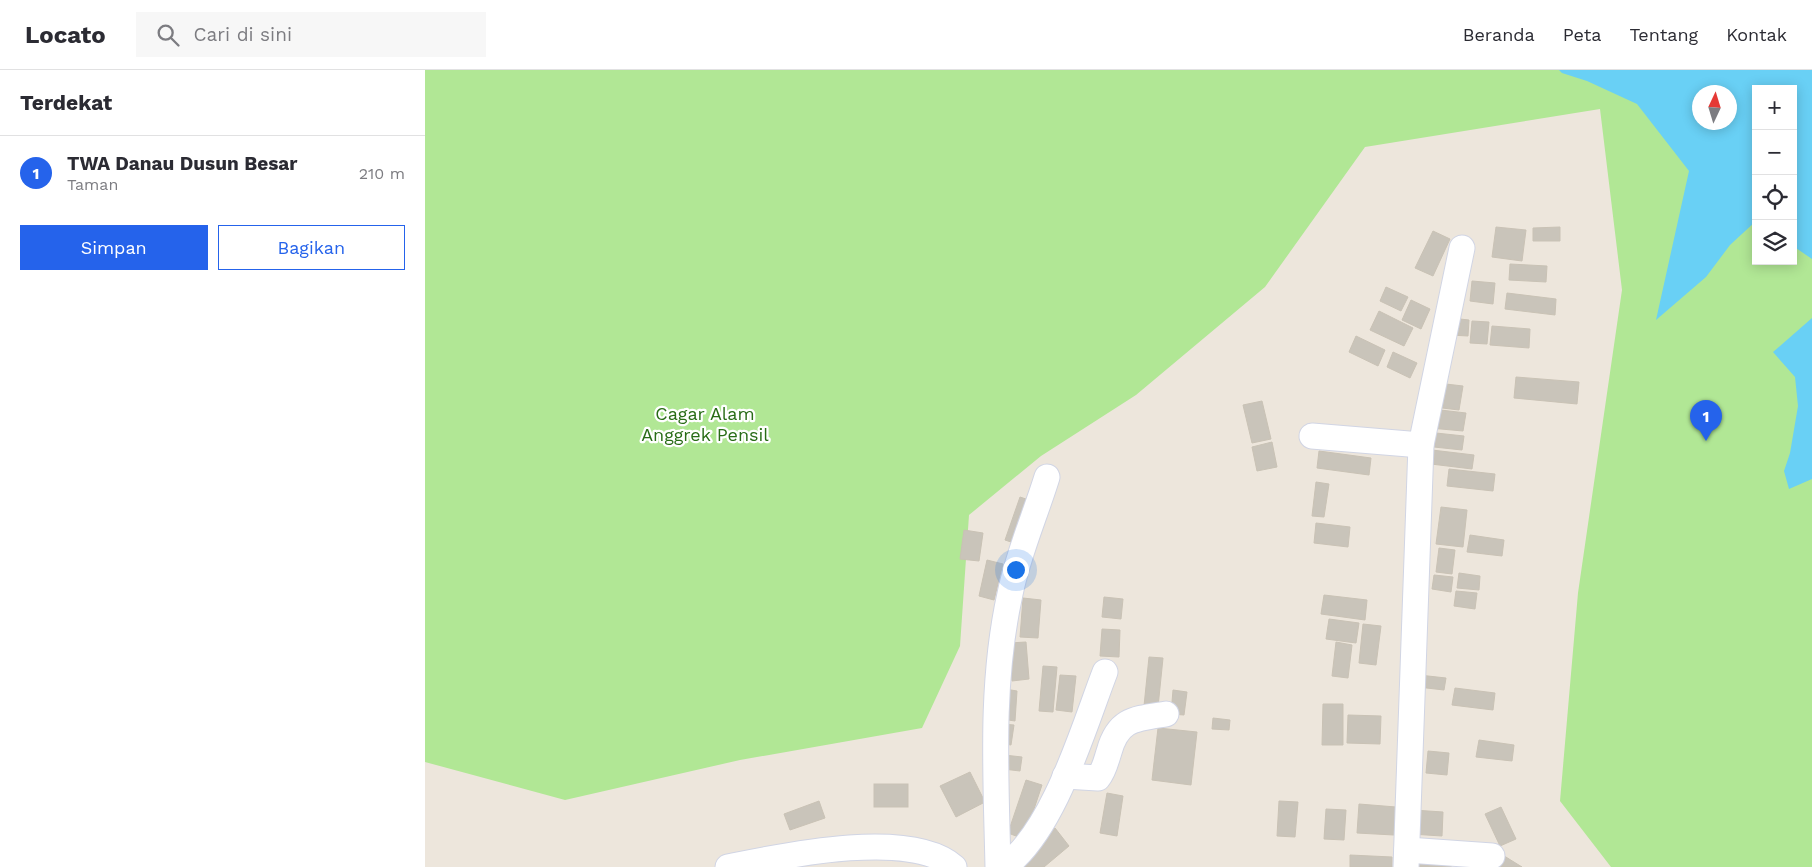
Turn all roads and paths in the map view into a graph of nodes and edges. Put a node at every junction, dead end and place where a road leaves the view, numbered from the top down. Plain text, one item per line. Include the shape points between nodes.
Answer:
1 (1462, 248) dead end
2 (1312, 436) dead end
3 (1421, 445) junction
4 (1047, 477) dead end
5 (1105, 672) dead end
6 (1166, 714) dead end
7 (1065, 776) junction
8 (1492, 856) dead end
9 (1406, 858) edge
10 (728, 867) edge
11 (953, 867) edge
12 (998, 867) edge
13 (1004, 867) edge

1 - 3 street
2 - 3 street
3 - 9 street
4 - 12 street via 1010,593 996,684
5 - 7 street
6 - 7 street via 1139,718 1125,724 1113,735 1098,778
7 - 13 street via 1035,832
8 - 9 street
10 - 11 street via 803,852 897,848 944,858

